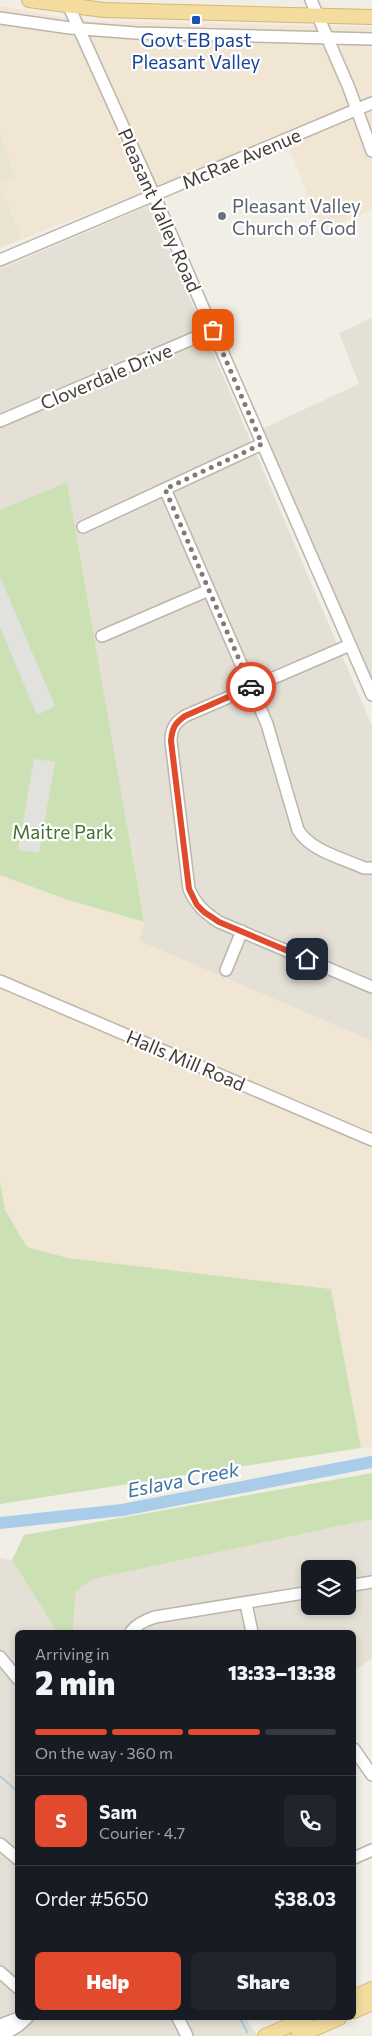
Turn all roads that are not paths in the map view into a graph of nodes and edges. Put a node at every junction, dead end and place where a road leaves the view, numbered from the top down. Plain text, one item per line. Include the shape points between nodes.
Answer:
1 (29, 0) edge
2 (311, 0) edge
3 (68, 3) edge
4 (318, 16) junction
5 (372, 17) edge
6 (0, 18) edge
7 (79, 29) junction
8 (327, 38) junction
9 (372, 39) edge
10 (372, 103) edge
11 (357, 109) junction
12 (372, 151) edge
13 (154, 196) junction
14 (0, 260) edge
15 (213, 330) junction
16 (0, 421) edge
17 (262, 444) junction
18 (165, 489) junction
19 (84, 528) dead end
20 (209, 590) junction
21 (102, 636) dead end
22 (350, 645) junction
23 (251, 687) junction
24 (372, 695) edge
25 (372, 868) edge
26 (242, 931) junction
27 (226, 970) dead end
28 (0, 981) edge
29 (372, 987) edge
30 (372, 1140) edge
31 (372, 1582) edge
32 (356, 1585) edge
33 (301, 1594) edge
34 (246, 1604) junction
35 (132, 1630) edge
36 (252, 1630) edge
37 (0, 1657) edge
38 (15, 1674) edge
39 (356, 1752) edge
40 (372, 1775) edge
41 (0, 1844) edge
42 (372, 1850) edge
43 (15, 1856) edge
44 (356, 1857) edge
45 (0, 1972) edge
46 (15, 1985) edge
47 (372, 1989) edge
48 (356, 1996) edge
49 (372, 2003) edge
50 (356, 2010) edge
51 (15, 2019) edge
52 (25, 2020) edge
53 (179, 2020) edge
54 (302, 2020) edge
55 (334, 2020) edge
56 (0, 2025) edge
57 (1, 2036) edge
58 (187, 2036) edge
59 (265, 2036) edge
60 (298, 2036) edge

1 - 3 main road
2 - 4 street
3 - 4 main road via 104,10
3 - 7 street, Pleasant Valley Road
4 - 5 main road
4 - 8 street
6 - 7 street
7 - 8 street
7 - 13 street, Pleasant Valley Road
8 - 9 street
8 - 11 street
10 - 11 street, McRae Avenue
11 - 12 street
11 - 13 street, McRae Avenue
13 - 14 street, McRae Avenue
13 - 15 street, Pleasant Valley Road
15 - 16 street, Cloverdale Drive
15 - 17 street, Pleasant Valley Road
17 - 18 street
17 - 22 street, Pleasant Valley Road
18 - 19 street
18 - 20 street
20 - 21 street
20 - 23 street
22 - 23 street
22 - 24 street, Pleasant Valley Road
23 - 25 street via 267,724 294,821 303,838 312,846 364,868
23 - 26 street via 185,716 171,731 189,889 204,912
26 - 27 street
26 - 29 street
28 - 30 street, Halls Mill Road
31 - 32 street
33 - 34 street
34 - 35 street via 155,1617
34 - 36 street
37 - 38 street
39 - 40 street
41 - 43 street
42 - 44 street
45 - 46 street
47 - 48 main road
49 - 50 main road
51 - 56 street
52 - 57 street
53 - 58 street
54 - 59 main road
55 - 60 main road

